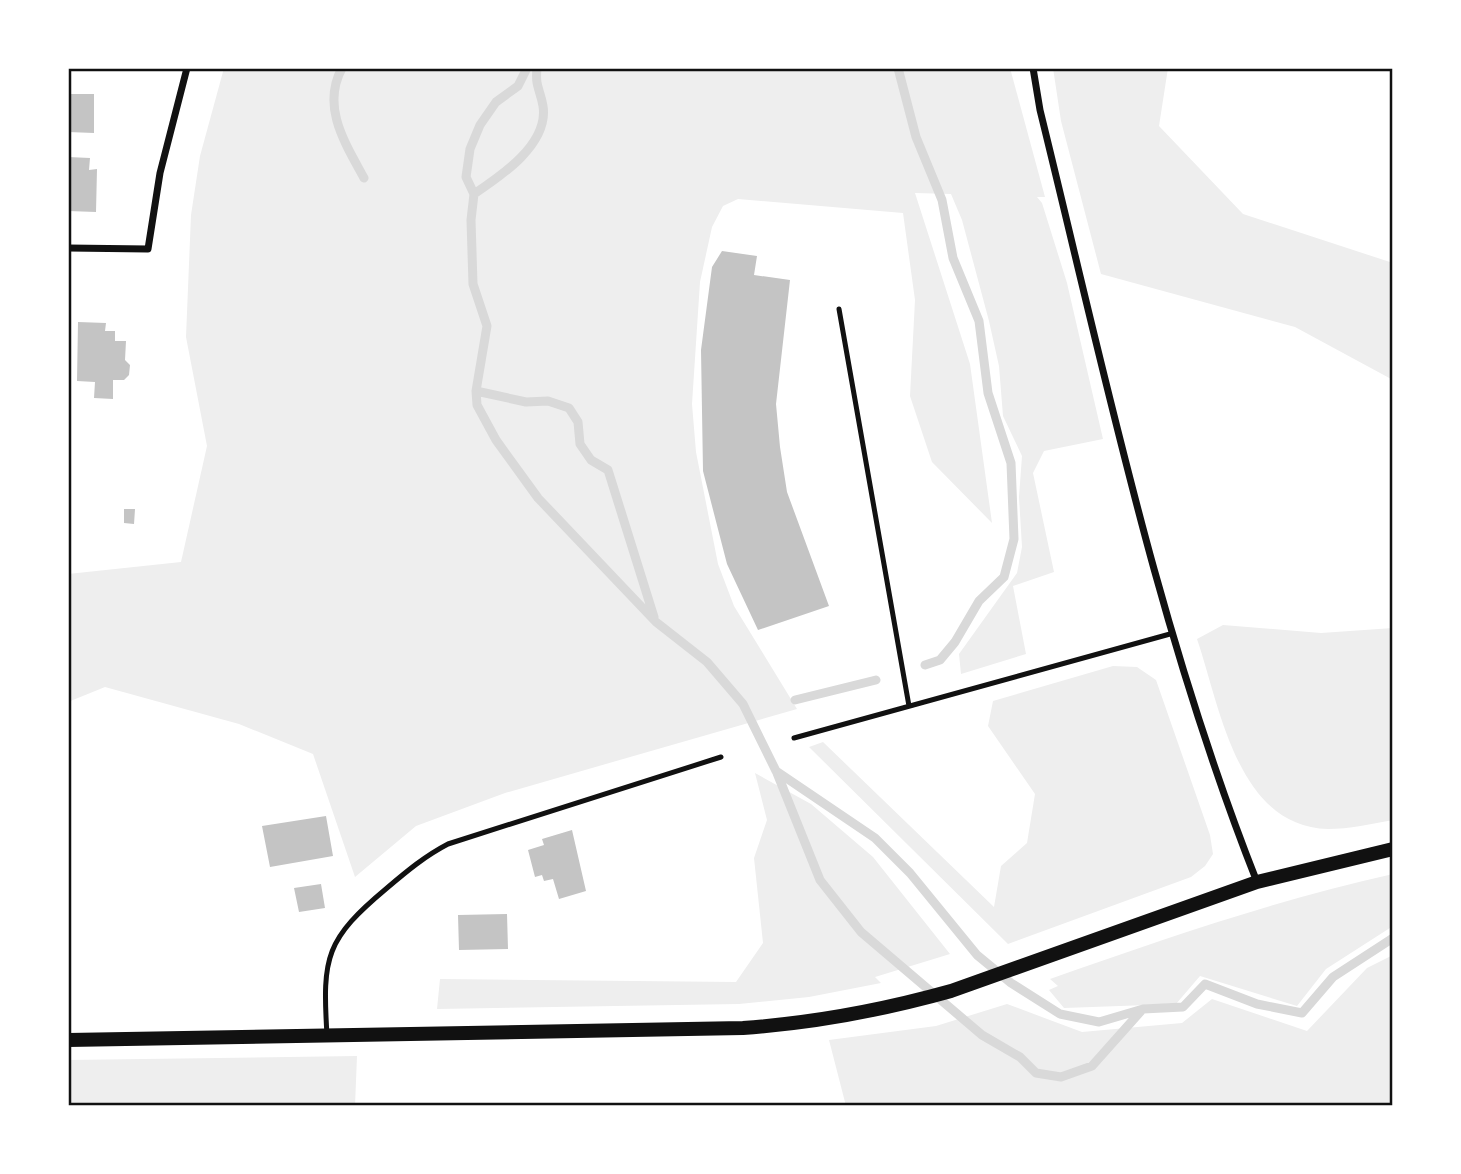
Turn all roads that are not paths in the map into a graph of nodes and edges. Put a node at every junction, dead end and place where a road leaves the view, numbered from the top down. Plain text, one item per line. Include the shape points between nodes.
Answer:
1 (187, 68) edge
2 (1033, 68) edge
3 (68, 248) edge
4 (839, 309) dead end
5 (1170, 634) junction
6 (909, 706) junction
7 (794, 738) dead end
8 (722, 757) dead end
9 (1393, 849) edge
10 (1256, 882) junction
11 (327, 1036) junction
12 (68, 1040) edge

1 - 3 street via 160,173 148,249
2 - 5 street
4 - 6 lane
5 - 6 lane
5 - 10 street
6 - 7 lane
8 - 11 lane via 448,844 423,857 350,919 336,941 324,988
9 - 10 main road
10 - 11 main road via 951,991 798,1024
11 - 12 main road

